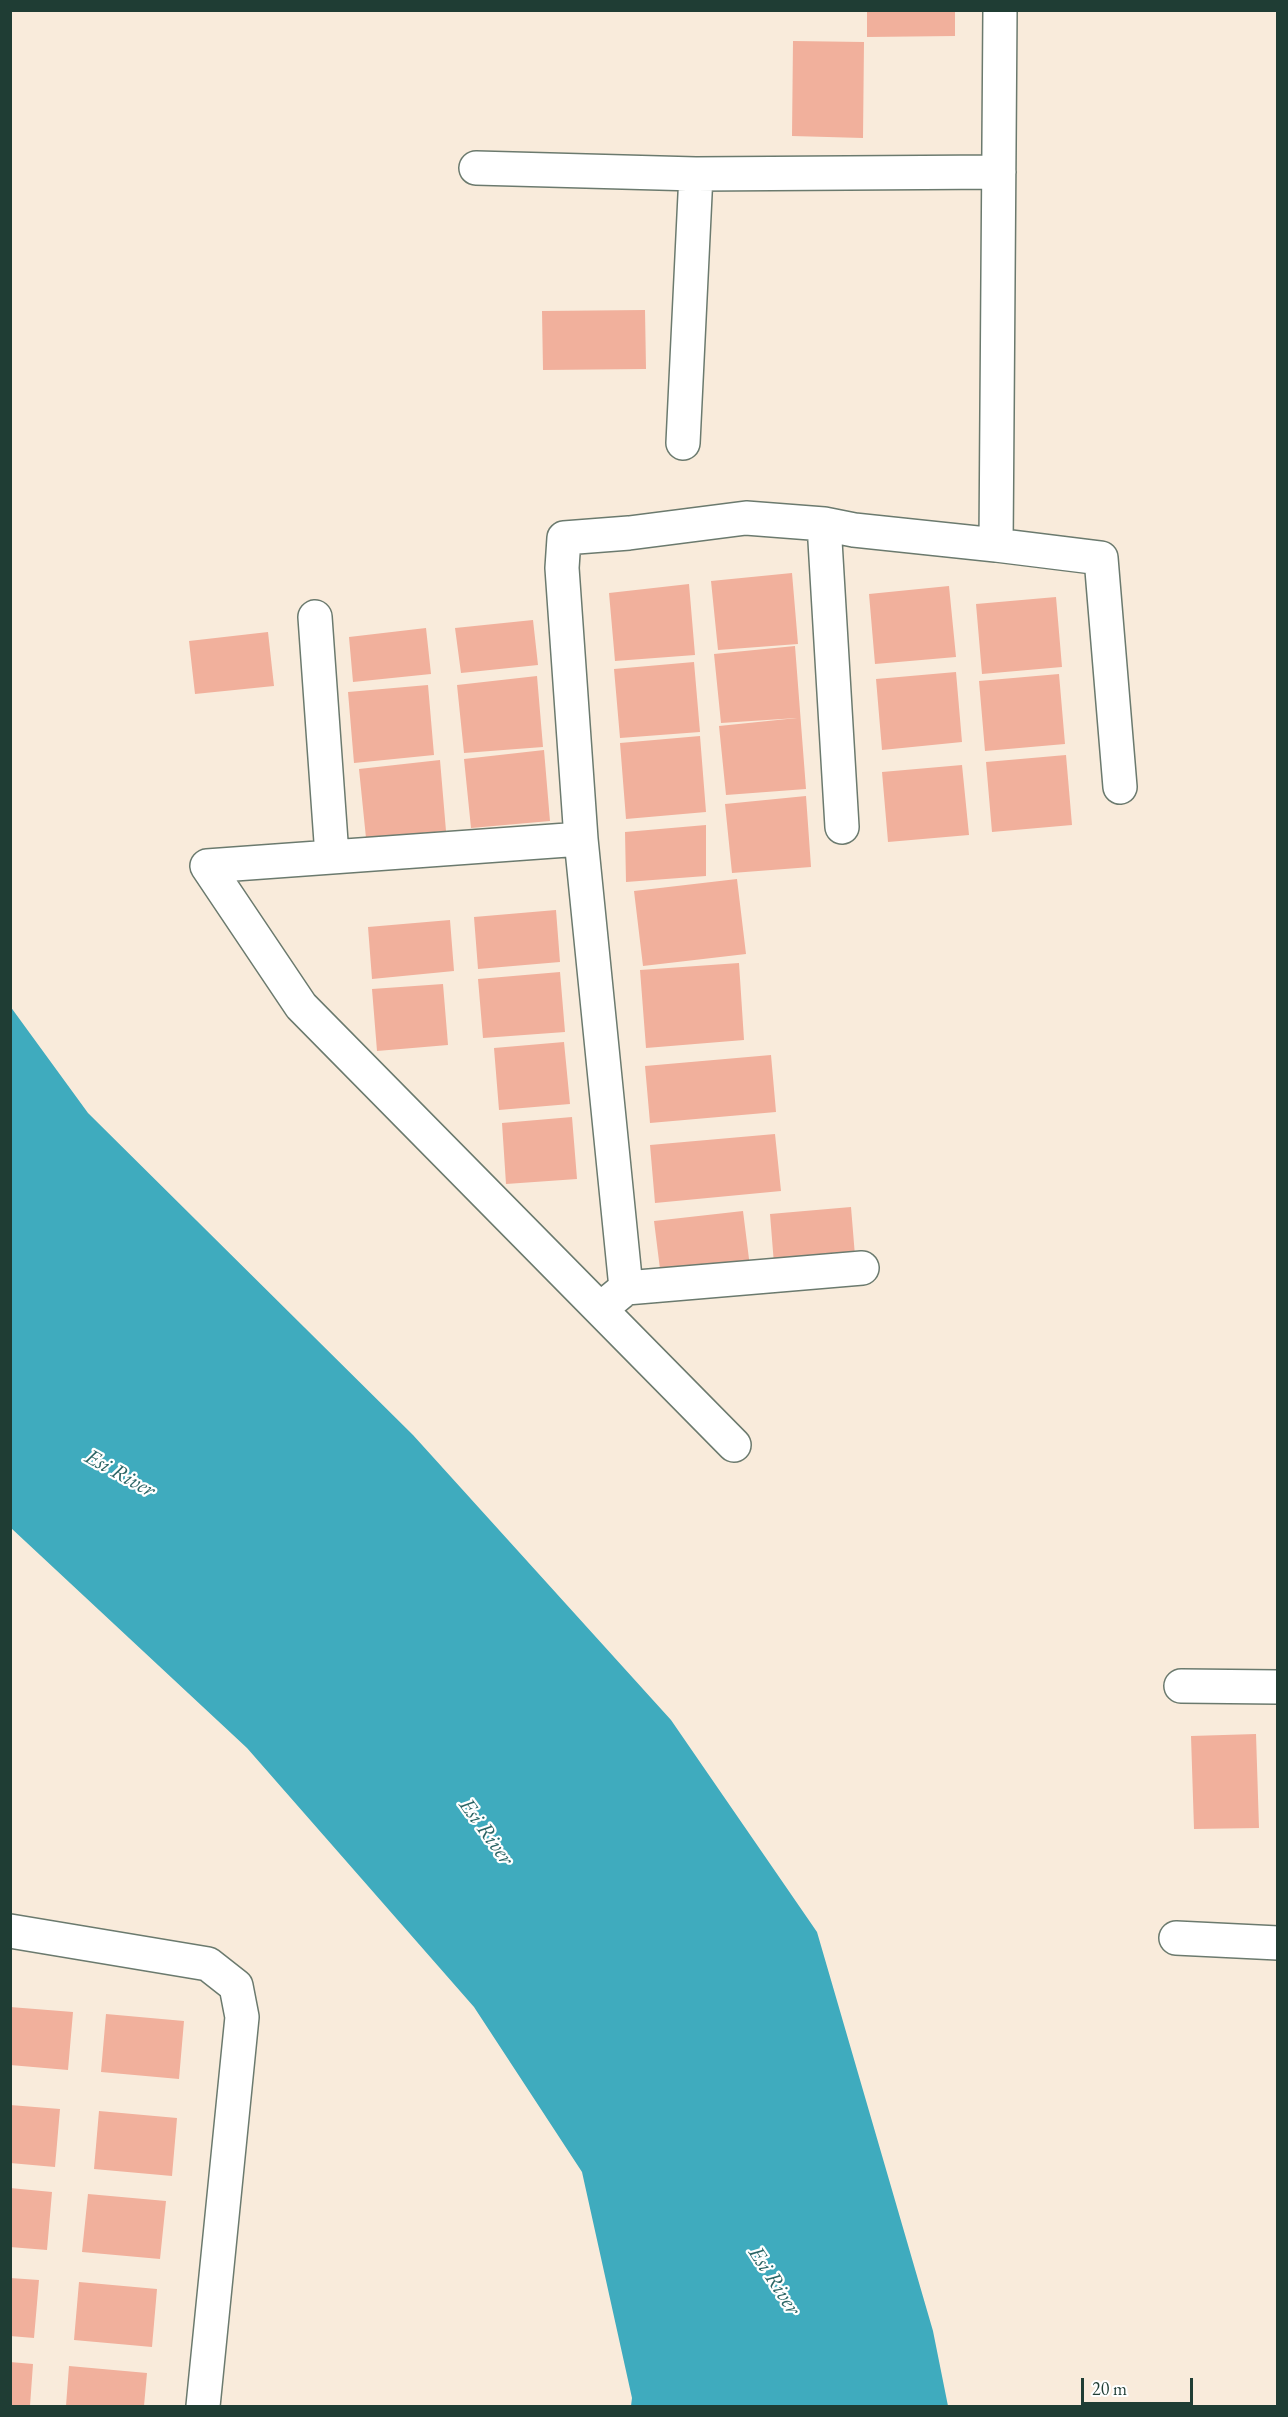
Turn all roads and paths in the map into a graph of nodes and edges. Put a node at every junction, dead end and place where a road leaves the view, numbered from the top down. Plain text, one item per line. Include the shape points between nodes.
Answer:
1 (1000, 10) edge
2 (476, 168) dead end
3 (999, 172) junction
4 (696, 174) junction
5 (682, 443) dead end
6 (825, 524) junction
7 (996, 544) junction
8 (315, 617) dead end
9 (1120, 787) dead end
10 (842, 827) dead end
11 (581, 839) junction
12 (332, 856) junction
13 (862, 1269) dead end
14 (626, 1288) junction
15 (600, 1310) junction
16 (734, 1445) dead end
17 (1181, 1686) dead end
18 (1278, 1687) edge
19 (10, 1931) edge
20 (1176, 1938) dead end
21 (1278, 1942) edge
22 (203, 2406) edge

1 - 3 street
2 - 4 street
3 - 4 street
3 - 7 street
4 - 5 street
6 - 7 street
6 - 10 street
6 - 11 street via 746,518 564,538 561,568
7 - 9 street via 1101,558
8 - 12 street
11 - 12 street
11 - 14 street
12 - 15 street via 207,866 301,1006
13 - 14 street
14 - 15 street
15 - 16 street
17 - 18 street
19 - 22 street via 208,1964 236,1986 242,2017
20 - 21 street

